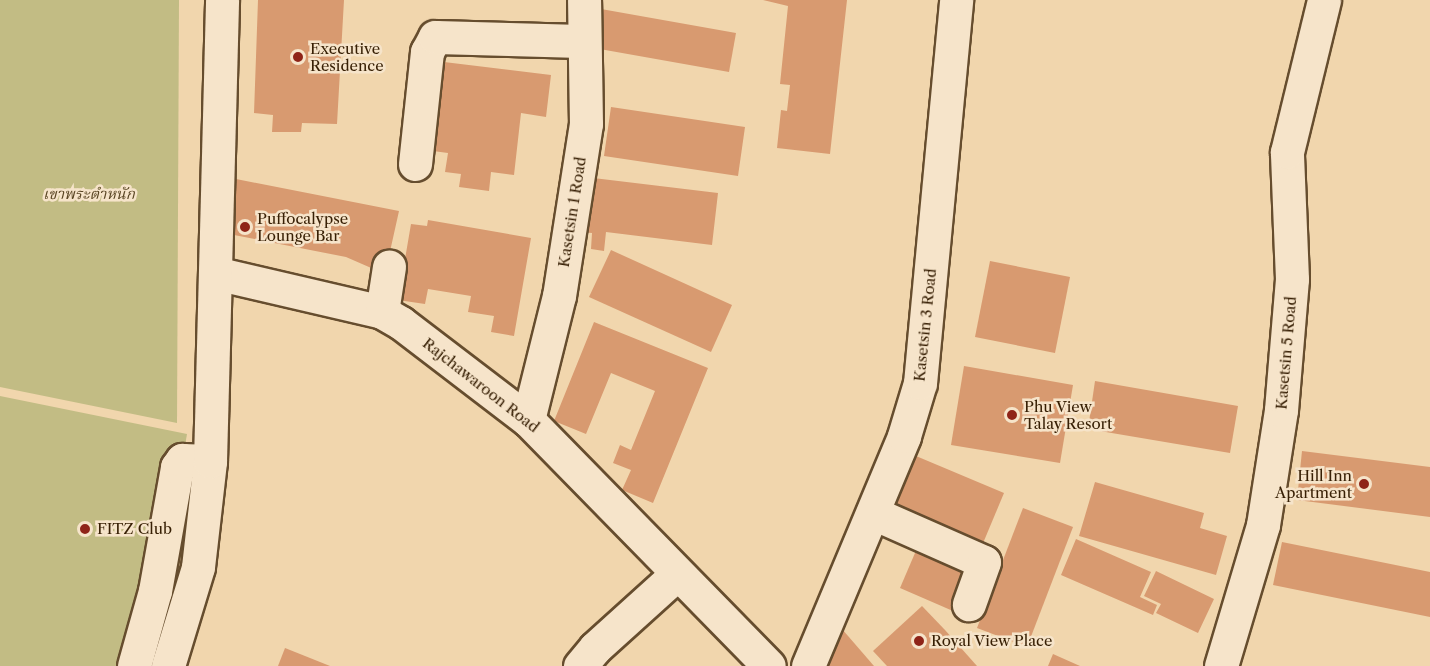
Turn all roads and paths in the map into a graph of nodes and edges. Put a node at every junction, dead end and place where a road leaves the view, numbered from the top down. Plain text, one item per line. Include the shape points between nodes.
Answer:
1 (222, 0) edge
2 (584, 0) edge
3 (956, 0) edge
4 (1324, 0) edge
5 (582, 41) junction
6 (415, 164) dead end
7 (389, 267) dead end
8 (215, 273) junction
9 (382, 312) junction
10 (528, 420) junction
11 (210, 461) junction
12 (873, 513) junction
13 (677, 574) junction
14 (969, 604) dead end
15 (134, 666) edge
16 (168, 666) edge
17 (580, 666) edge
18 (769, 666) edge
19 (808, 666) edge
20 (1221, 666) edge

1 - 8 street
2 - 5 street, Kasetsin 1 Road
3 - 12 street, Kasetsin 3 Road via 921,383
4 - 20 street, Kasetsin 5 Road via 1287,152 1290,339 1280,421 1263,525
5 - 6 street via 435,37 427,52
5 - 10 street, Kasetsin 1 Road via 586,124 559,296
7 - 9 street
8 - 9 street, Rajchawaroon Road
8 - 11 street
9 - 10 street, Rajchawaroon Road
10 - 13 street, Rajchawaroon Road
11 - 15 street via 182,460 177,467 155,591
11 - 16 street via 198,567
12 - 14 street via 984,562
12 - 19 street, Kasetsin 3 Road
13 - 17 street via 594,648
13 - 18 street, Rajchawaroon Road

